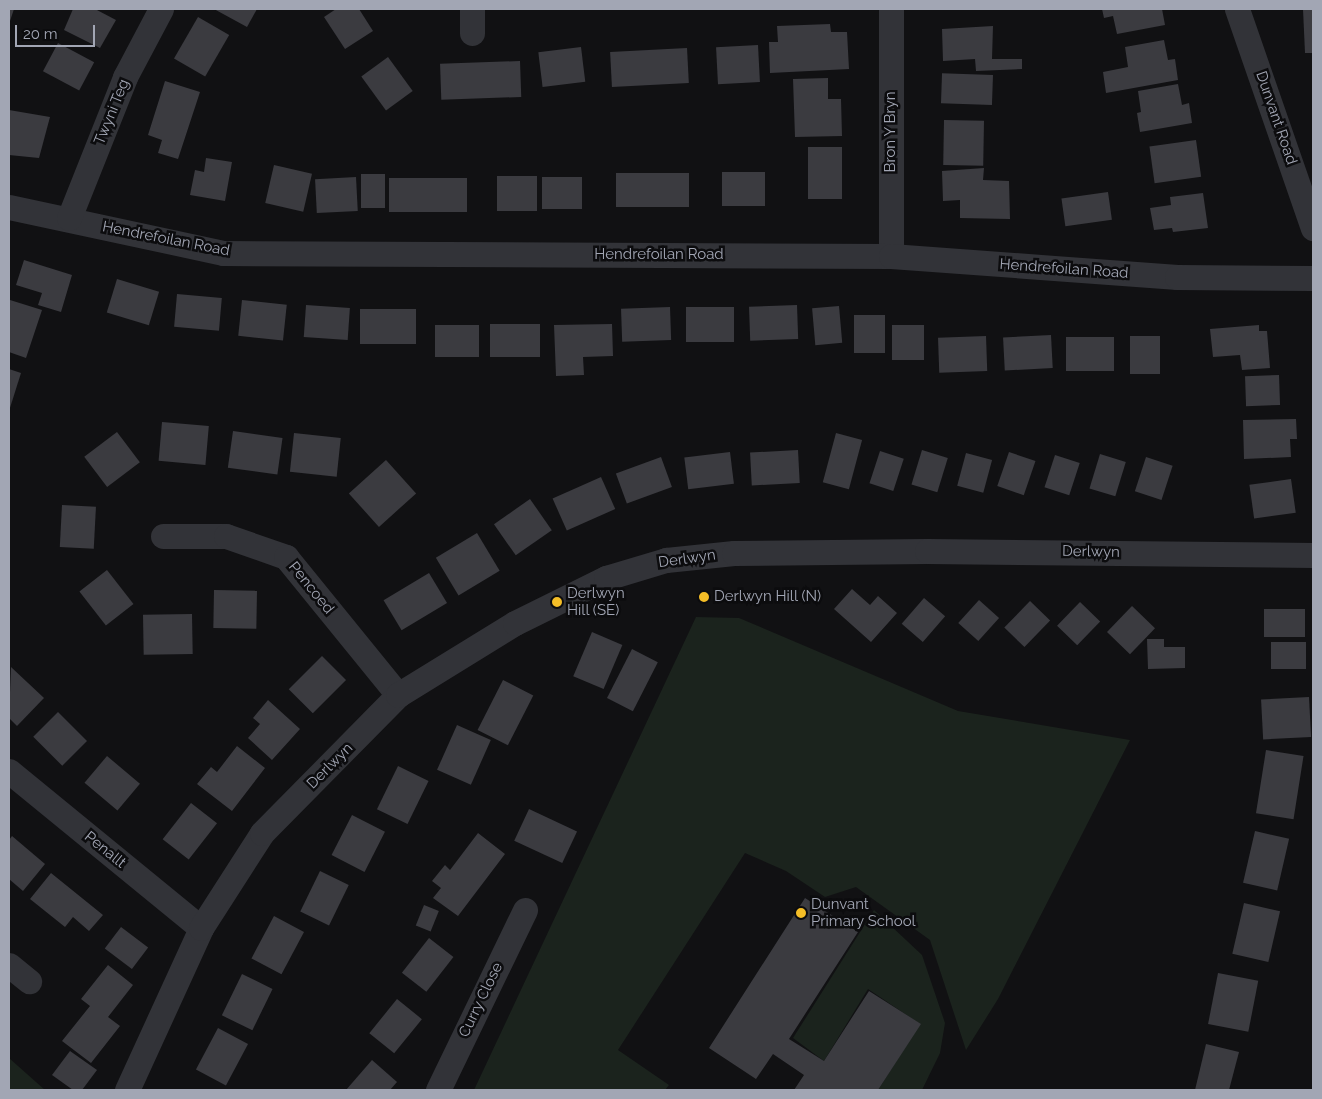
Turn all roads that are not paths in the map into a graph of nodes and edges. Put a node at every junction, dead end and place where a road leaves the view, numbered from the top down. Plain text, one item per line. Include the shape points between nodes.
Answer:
1 (161, 9) edge
2 (891, 9) edge
3 (1237, 9) edge
4 (9, 207) edge
5 (69, 218) junction
6 (1313, 228) edge
7 (891, 256) junction
8 (1313, 278) edge
9 (163, 536) dead end
10 (1313, 555) edge
11 (398, 695) junction
12 (9, 771) edge
13 (525, 910) dead end
14 (200, 928) junction
15 (13, 958) edge
16 (29, 982) dead end
17 (127, 1090) edge
18 (438, 1090) edge

1 - 5 street, Twyni Teg via 125,77
2 - 7 street, Bron Y Bryn
3 - 6 street, Dunvant Road
4 - 5 street, Hendrefoilan Road
5 - 7 street, Hendrefoilan Road via 222,253
7 - 8 street, Hendrefoilan Road via 1177,277
9 - 11 street, Pencoed via 226,536 286,557
10 - 11 street, Derlwyn via 927,551 734,553 666,560 606,578 515,623
11 - 14 street, Derlwyn via 262,832
12 - 14 street, Penallt
13 - 18 street, Curry Close
14 - 17 street, Derlwyn
15 - 16 street

